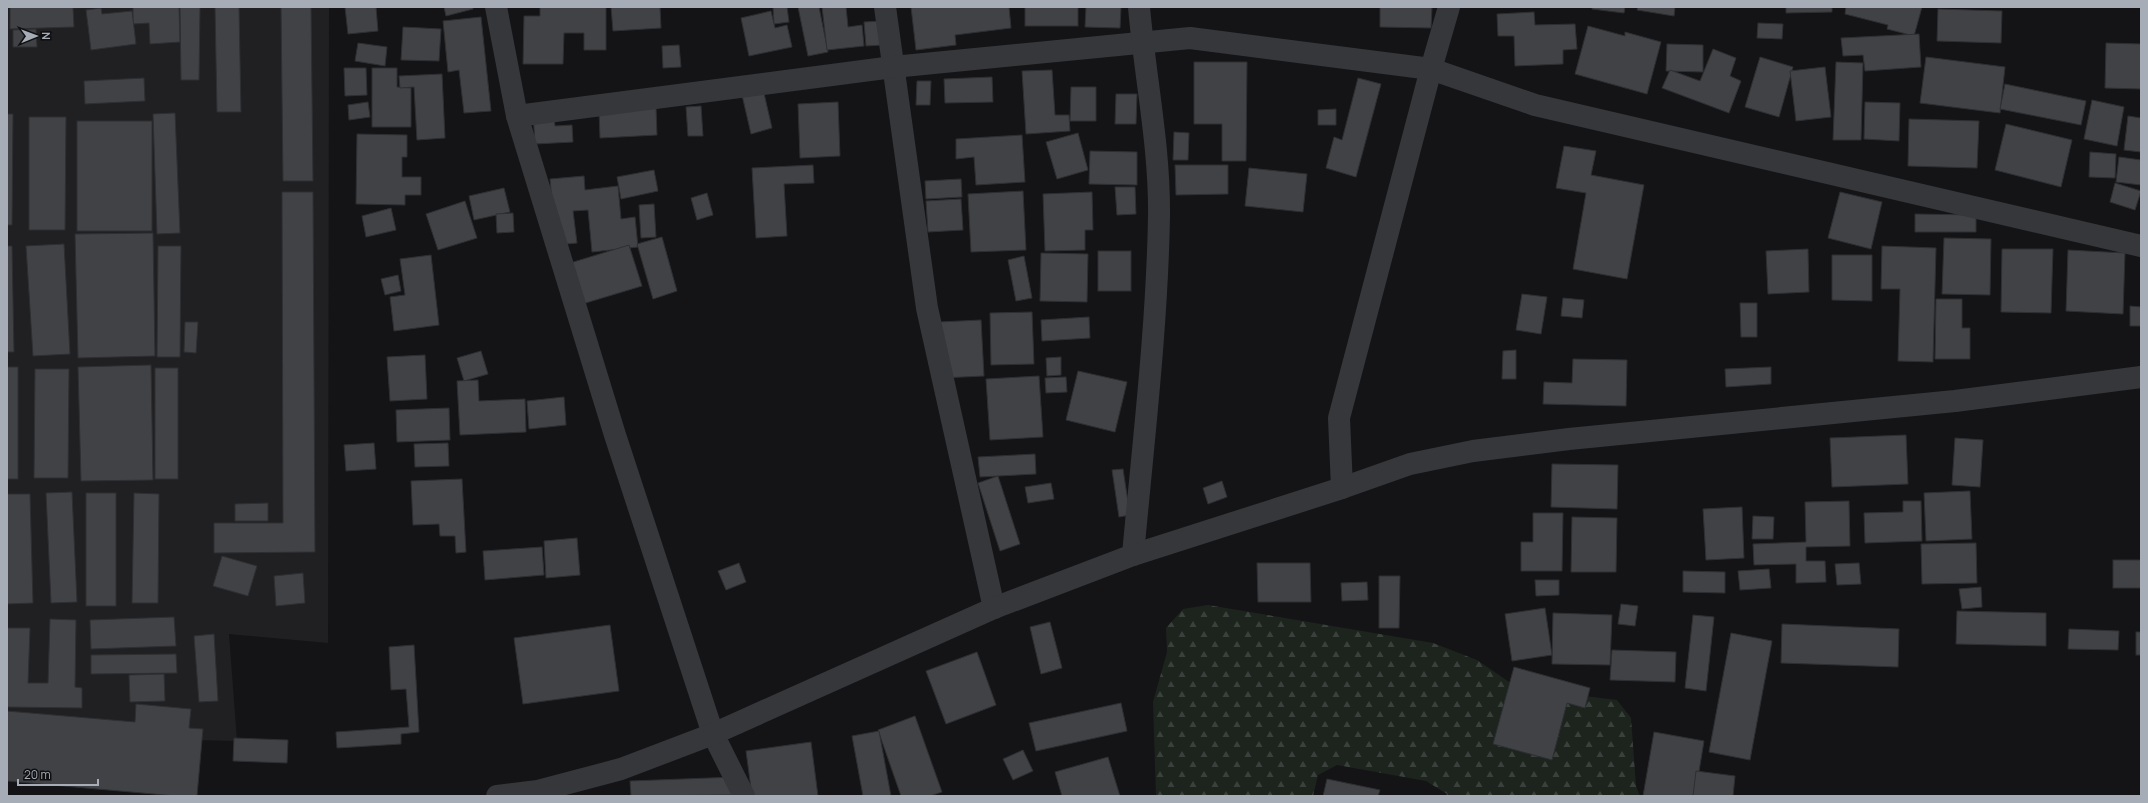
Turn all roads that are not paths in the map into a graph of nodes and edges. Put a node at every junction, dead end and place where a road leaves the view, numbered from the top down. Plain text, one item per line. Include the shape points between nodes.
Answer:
1 (496, 7) edge
2 (885, 7) edge
3 (1139, 7) edge
4 (1450, 7) edge
5 (1142, 44) junction
6 (893, 67) junction
7 (1431, 69) junction
8 (517, 116) junction
9 (2141, 246) edge
10 (2141, 378) edge
11 (1342, 488) junction
12 (1133, 555) junction
13 (994, 608) junction
14 (713, 734) junction
15 (497, 796) edge
16 (744, 796) edge

1 - 8 street
2 - 6 street
3 - 5 street
4 - 7 street
5 - 6 street
5 - 7 street via 1190,38
5 - 12 street via 1153,125 1159,217 1151,354
6 - 8 street
6 - 13 street via 927,308
7 - 9 street via 1535,105
7 - 11 street via 1339,418
8 - 14 street via 615,435
10 - 11 street via 1955,401 1569,439 1473,451 1410,464
11 - 12 street
12 - 13 street
13 - 14 street
14 - 15 street via 621,769 538,791
14 - 16 street

